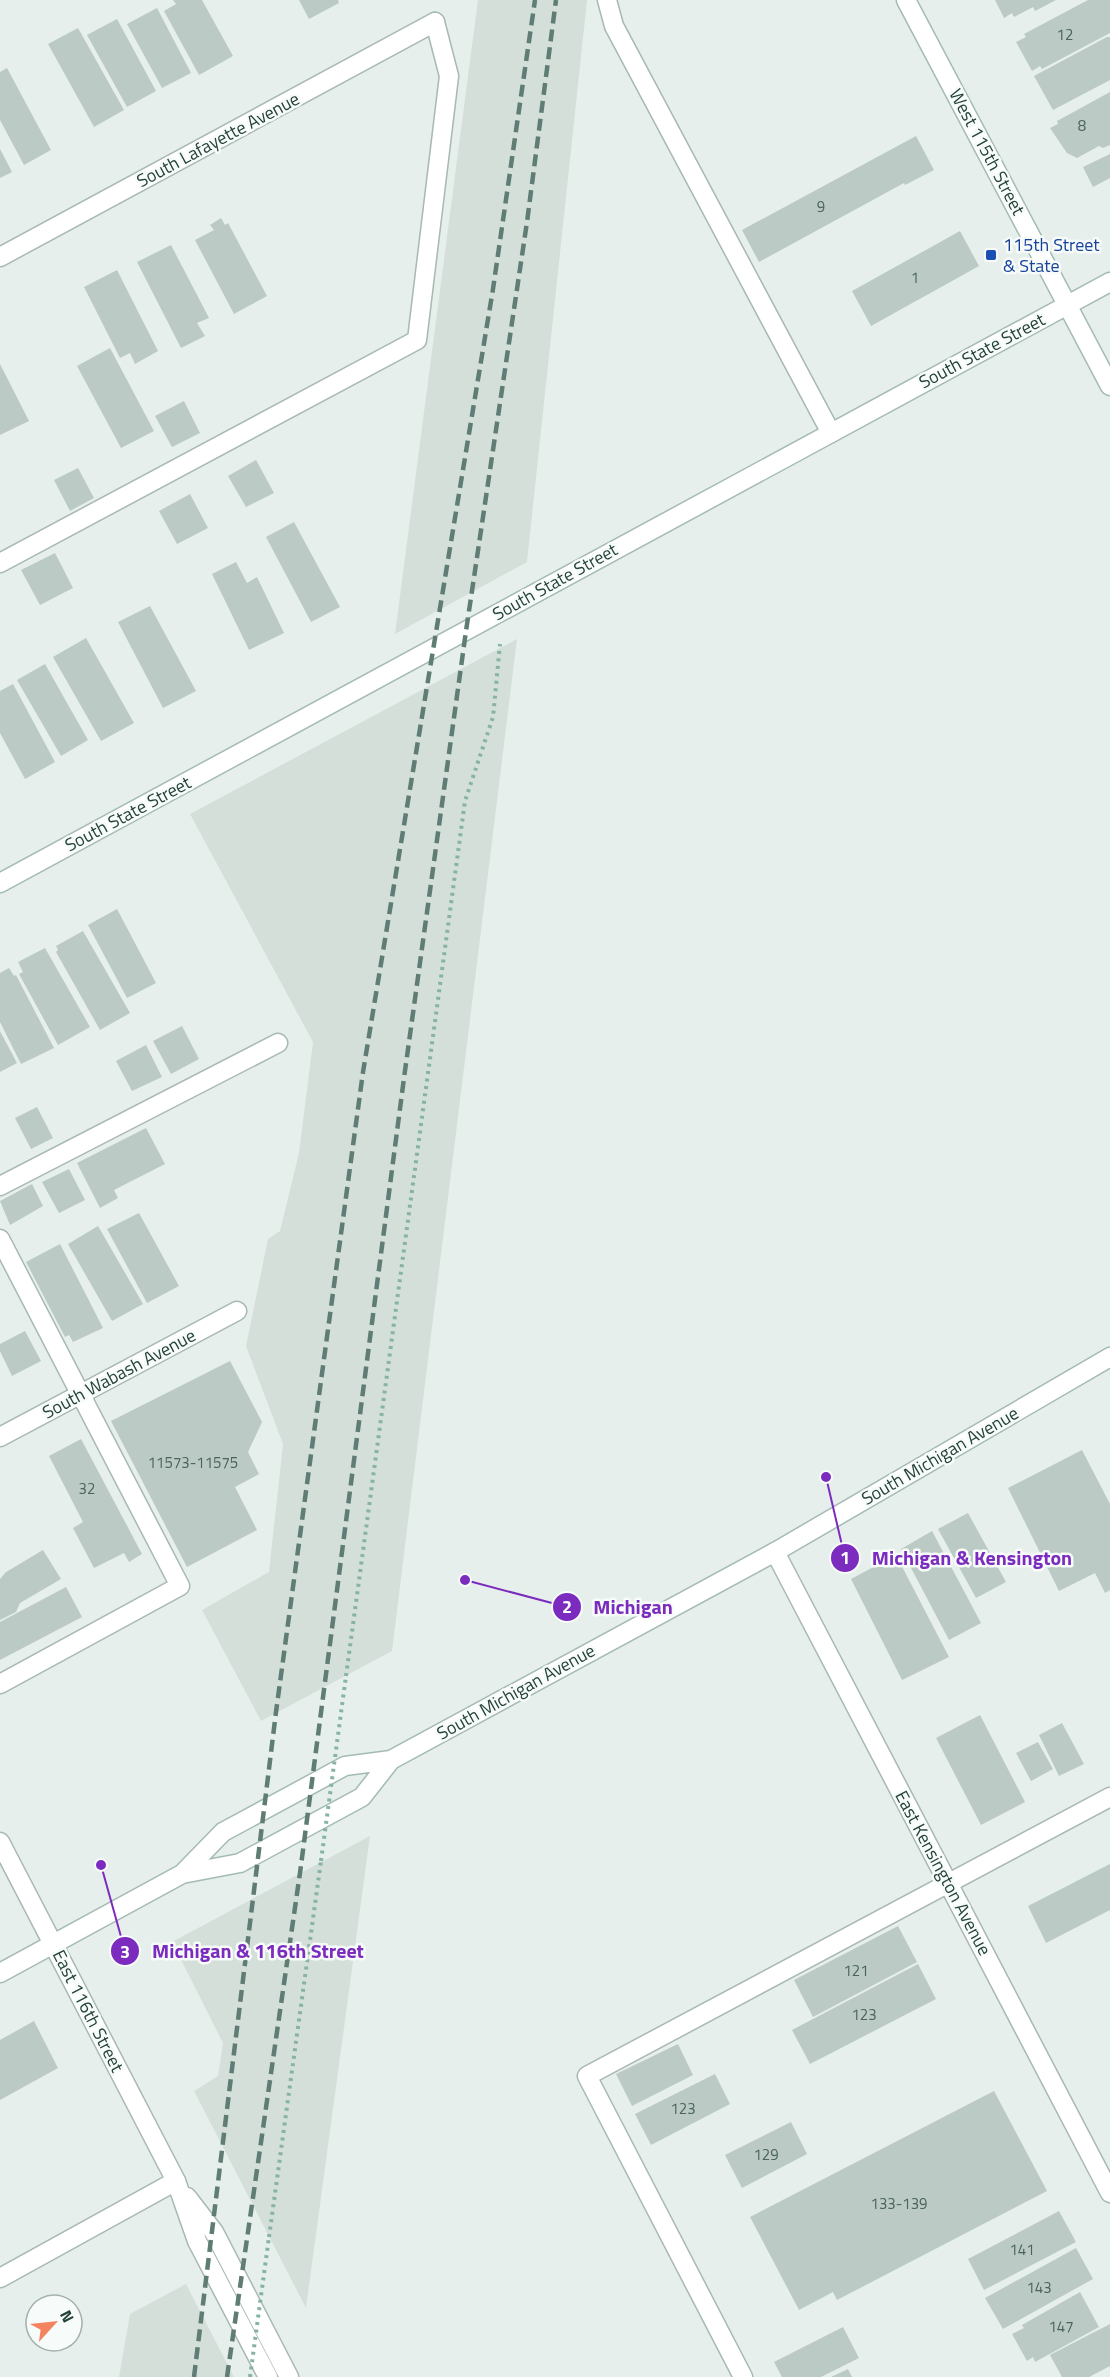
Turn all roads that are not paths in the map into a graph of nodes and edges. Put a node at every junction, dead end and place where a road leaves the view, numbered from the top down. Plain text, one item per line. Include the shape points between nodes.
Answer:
1 (607, 0) edge
2 (906, 0) edge
3 (0, 257) edge
4 (1110, 282) edge
5 (1068, 305) junction
6 (1110, 386) edge
7 (831, 433) junction
8 (0, 563) edge
9 (0, 883) edge
10 (278, 1043) dead end
11 (0, 1186) edge
12 (0, 1239) edge
13 (237, 1311) dead end
14 (1110, 1357) edge
15 (80, 1394) junction
16 (0, 1437) edge
17 (775, 1552) junction
18 (0, 1684) edge
19 (391, 1760) junction
20 (1110, 1797) edge
21 (0, 1842) edge
22 (182, 1874) junction
23 (948, 1883) junction
24 (53, 1944) junction
25 (0, 1972) edge
26 (176, 2181) junction
27 (1110, 2193) edge
28 (0, 2278) edge
29 (268, 2377) edge
30 (290, 2377) edge
31 (743, 2377) edge

1 - 7 street via 615,26
2 - 5 street, West 115th Street
3 - 8 street, South Lafayette Avenue via 435,22 449,76 417,340
4 - 5 street, South State Street
5 - 6 street, West 115th Street
5 - 7 street, South State Street
7 - 9 street, South State Street
10 - 11 street
12 - 15 street
13 - 15 street, South Wabash Avenue
14 - 17 street, South Michigan Avenue
15 - 16 street, South Wabash Avenue
15 - 18 street via 180,1586
17 - 19 street, South Michigan Avenue
17 - 23 street, East Kensington Avenue
19 - 22 street, South Michigan Avenue via 345,1766 223,1832
19 - 22 street, South Michigan Avenue via 362,1797 240,1863
20 - 23 street
21 - 24 street, East 116th Street
22 - 24 street, South Michigan Avenue
23 - 27 street, East Kensington Avenue
23 - 31 street via 587,2076
24 - 25 street, South Michigan Avenue
24 - 26 street, East 116th Street
26 - 28 street
26 - 29 street, East 116th Street via 197,2241
26 - 30 street, East 116th Street via 213,2232

